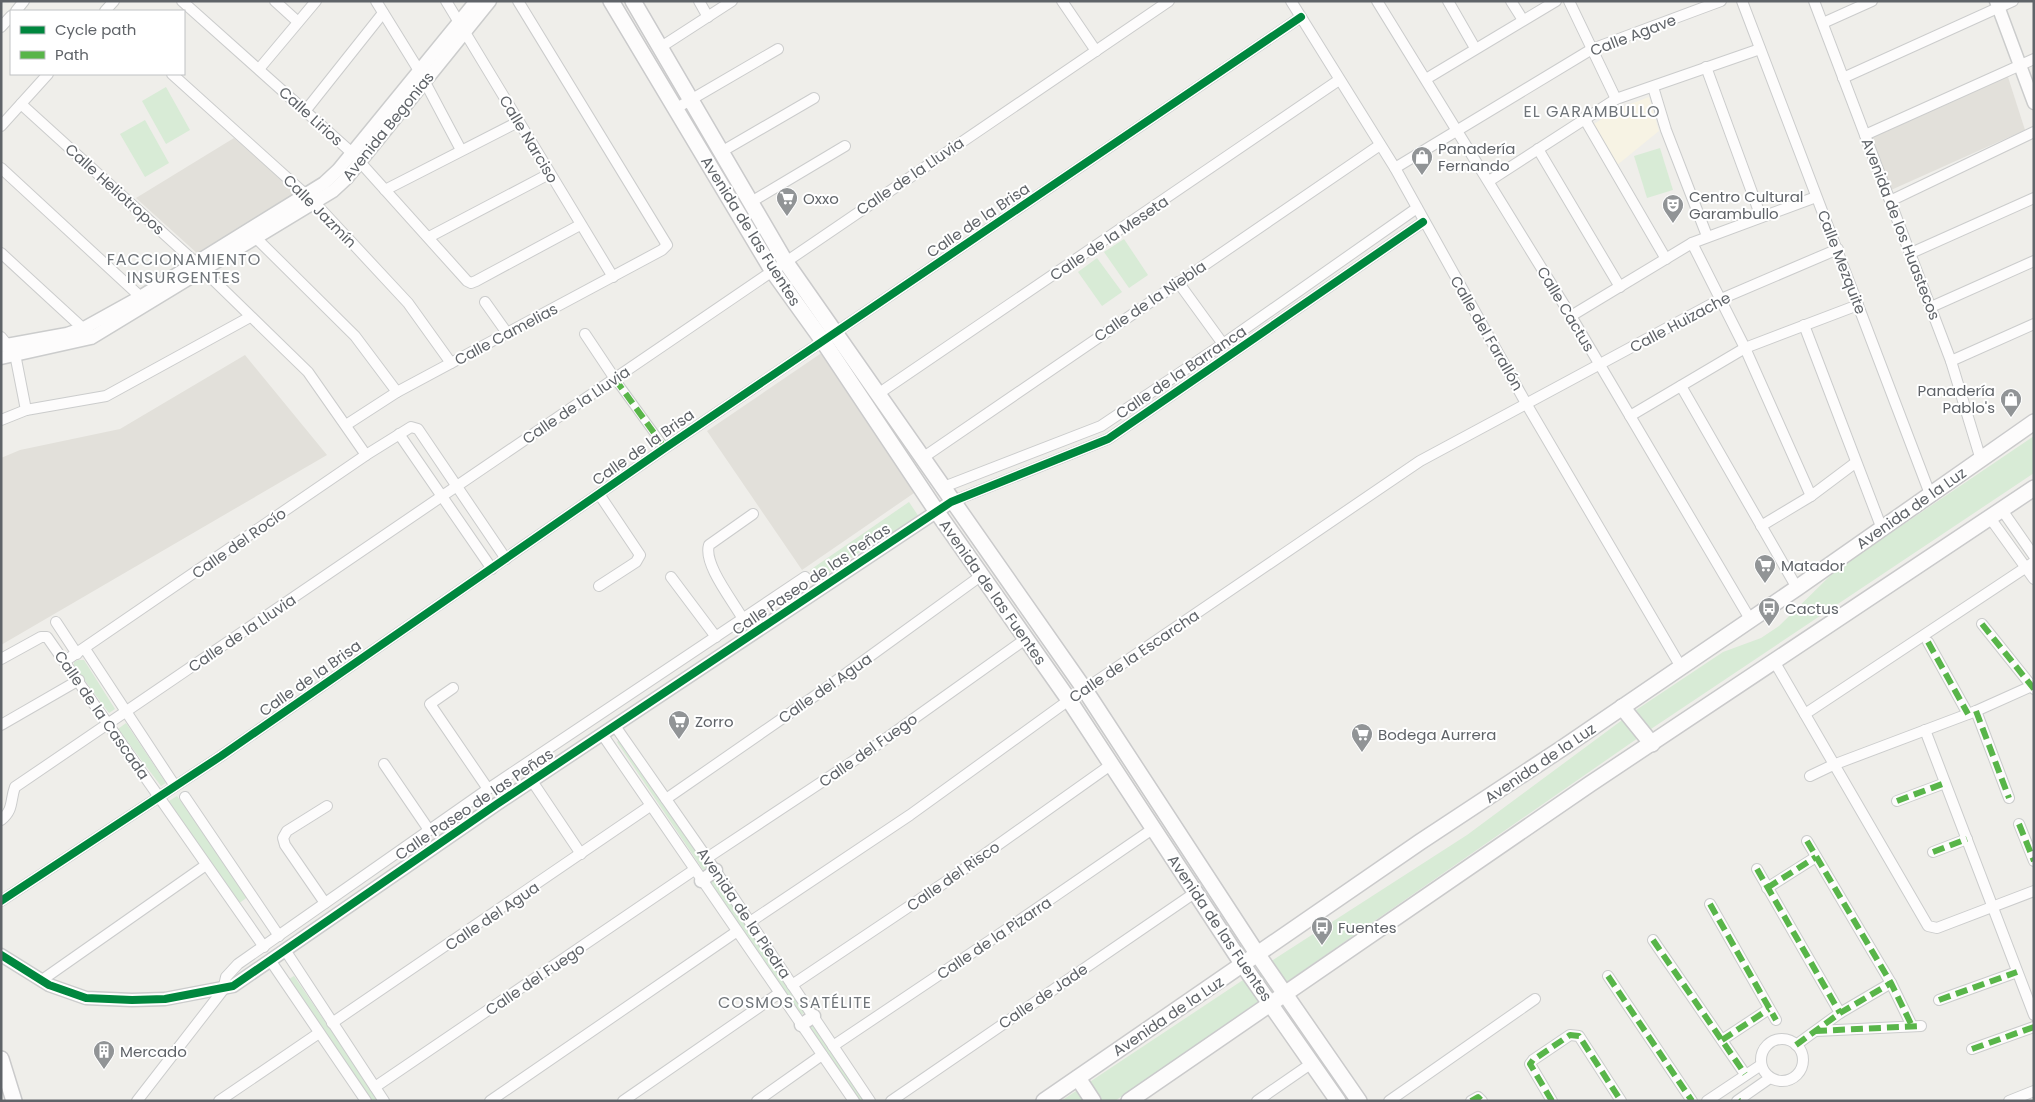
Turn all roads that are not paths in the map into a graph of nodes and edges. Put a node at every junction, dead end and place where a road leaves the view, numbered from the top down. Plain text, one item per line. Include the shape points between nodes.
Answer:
1 (182, 1) edge
2 (275, 1) edge
3 (316, 1) edge
4 (376, 1) edge
5 (446, 1) edge
6 (476, 1) edge
7 (490, 1) edge
8 (518, 1) edge
9 (611, 1) edge
10 (633, 1) edge
11 (699, 1) edge
12 (732, 1) edge
13 (1062, 1) edge
14 (1169, 1) edge
15 (1291, 1) edge
16 (1377, 1) edge
17 (1448, 1) edge
18 (1511, 1) edge
19 (1556, 1) edge
20 (1569, 1) edge
21 (1720, 1) edge
22 (1742, 1) edge
23 (1814, 1) edge
24 (1872, 1) edge
25 (2013, 1) edge
26 (1997, 4) edge
27 (383, 13) junction
28 (708, 16) junction
29 (1301, 17) junction
30 (1522, 20) junction
31 (298, 22) junction
32 (1822, 23) junction
33 (461, 27) junction
34 (661, 47) junction
35 (1475, 48) junction
36 (778, 49) dead end
37 (1592, 49) junction
38 (1760, 49) junction
39 (1096, 51) junction
40 (2034, 59) edge
41 (2019, 65) junction
42 (1706, 66) junction
43 (259, 69) junction
44 (47, 75) edge
45 (173, 75) edge
46 (421, 75) junction
47 (1843, 78) junction
48 (1426, 79) junction
49 (1339, 80) junction
50 (1653, 87) junction
51 (814, 98) dead end
52 (1616, 99) junction
53 (691, 100) junction
54 (2034, 103) edge
55 (21, 104) junction
56 (675, 109) junction
57 (306, 110) junction
58 (1584, 118) junction
59 (518, 122) junction
60 (1, 126) edge
61 (2034, 132) edge
62 (1457, 133) junction
63 (1865, 135) junction
64 (1380, 144) junction
65 (845, 146) dead end
66 (1538, 149) junction
67 (461, 150) junction
68 (721, 152) junction
69 (356, 156) junction
70 (1, 168) edge
71 (1396, 168) junction
72 (549, 174) junction
73 (1488, 181) junction
74 (385, 190) junction
75 (1816, 197) junction
76 (2034, 198) edge
77 (310, 199) junction
78 (1890, 201) junction
79 (751, 202) junction
80 (1417, 208) junction
81 (1761, 217) junction
82 (1424, 222) junction
83 (580, 225) junction
84 (253, 234) junction
85 (1707, 236) junction
86 (429, 237) junction
87 (1692, 243) junction
88 (1838, 249) junction
89 (1, 253) edge
90 (1911, 254) junction
91 (1666, 259) junction
92 (785, 261) junction
93 (2034, 261) edge
94 (199, 266) junction
95 (772, 270) junction
96 (613, 277) junction
97 (1178, 282) junction
98 (1620, 287) junction
99 (1721, 299) junction
100 (144, 301) junction
101 (484, 302) dead end
102 (1858, 305) junction
103 (1931, 306) junction
104 (1571, 316) junction
105 (250, 317) junction
106 (2034, 324) edge
107 (1804, 325) junction
108 (836, 332) junction
109 (88, 333) junction
110 (507, 333) junction
111 (585, 334) dead end
112 (822, 341) junction
113 (1223, 344) junction
114 (7, 345) edge
115 (1745, 348) junction
116 (1, 358) edge
117 (1951, 361) junction
118 (451, 363) junction
119 (1600, 365) junction
120 (615, 379) junction
121 (1681, 386) junction
122 (397, 392) junction
123 (878, 394) junction
124 (1527, 405) junction
125 (26, 410) junction
126 (1630, 416) junction
127 (1, 420) edge
128 (2034, 422) edge
129 (346, 425) junction
130 (399, 434) junction
131 (665, 448) junction
132 (366, 455) junction
133 (921, 459) junction
134 (1981, 460) junction
135 (1856, 463) junction
136 (457, 487) junction
137 (941, 488) junction
138 (2034, 488) edge
139 (599, 494) junction
140 (1930, 494) junction
141 (1811, 496) junction
142 (441, 497) junction
143 (927, 497) junction
144 (951, 502) junction
145 (936, 512) junction
146 (753, 514) dead end
147 (1996, 514) junction
148 (1762, 526) junction
149 (1882, 529) junction
150 (2034, 556) edge
151 (506, 559) junction
152 (2029, 564) edge
153 (492, 569) junction
154 (982, 575) junction
155 (805, 577) dead end
156 (671, 578) dead end
157 (2034, 579) edge
158 (599, 586) dead end
159 (1797, 588) junction
160 (743, 619) junction
161 (1750, 619) junction
162 (56, 622) dead end
163 (1982, 624) dead end
164 (716, 637) junction
165 (1027, 638) junction
166 (1928, 642) dead end
167 (81, 651) junction
168 (1, 659) edge
169 (65, 661) junction
170 (1774, 661) junction
171 (1681, 667) junction
172 (79, 680) junction
173 (2033, 687) edge
174 (453, 688) dead end
175 (1084, 690) junction
176 (1069, 700) junction
177 (1622, 706) junction
178 (127, 712) junction
179 (1972, 712) junction
180 (1805, 714) junction
181 (109, 724) junction
182 (1, 725) edge
183 (614, 726) junction
184 (1925, 730) junction
185 (602, 734) junction
186 (1652, 744) junction
187 (384, 764) dead end
188 (1112, 764) junction
189 (1833, 765) junction
190 (1810, 776) dead end
191 (532, 781) junction
192 (1945, 783) junction
193 (175, 786) junction
194 (488, 789) junction
195 (159, 796) junction
196 (185, 797) dead end
197 (2009, 798) dead end
198 (666, 799) junction
199 (1897, 801) dead end
200 (327, 806) dead end
201 (650, 806) junction
202 (1, 820) edge
203 (2020, 824) dead end
204 (1154, 828) junction
205 (429, 830) junction
206 (1966, 839) junction
207 (1807, 840) dead end
208 (1932, 852) dead end
209 (582, 854) junction
210 (1816, 857) junction
211 (708, 858) junction
212 (2034, 861) edge
213 (206, 865) junction
214 (1757, 869) dead end
215 (716, 870) junction
216 (698, 875) junction
217 (1768, 888) junction
218 (2034, 891) edge
219 (1196, 892) junction
220 (1, 901) edge
221 (325, 903) junction
222 (1710, 904) dead end
223 (1992, 905) junction
224 (1208, 912) junction
225 (1235, 920) junction
226 (750, 922) junction
227 (736, 932) junction
228 (279, 936) junction
229 (1652, 940) dead end
230 (264, 946) junction
231 (285, 950) junction
232 (1, 955) edge
233 (1258, 955) junction
234 (270, 960) junction
235 (1243, 965) junction
236 (2017, 972) junction
237 (1608, 976) dead end
238 (42, 980) junction
239 (1891, 983) junction
240 (792, 985) junction
241 (223, 990) junction
242 (778, 994) junction
243 (1286, 995) junction
244 (1535, 999) dead end
245 (1939, 1000) dead end
246 (1271, 1005) junction
247 (1769, 1009) junction
248 (1840, 1013) junction
249 (2034, 1014) edge
250 (814, 1016) junction
251 (1776, 1020) dead end
252 (332, 1023) junction
253 (801, 1025) junction
254 (2034, 1027) edge
255 (1815, 1031) junction
256 (319, 1033) junction
257 (1722, 1040) junction
258 (1796, 1045) junction
259 (833, 1046) junction
260 (1972, 1049) dead end
261 (822, 1055) junction
262 (1, 1059) edge
263 (1312, 1063) junction
264 (1761, 1065) junction
265 (1745, 1074) junction
266 (1078, 1078) junction
267 (1770, 1078) junction
268 (375, 1087) junction
269 (2034, 1091) edge
270 (362, 1099) edge
271 (1738, 1100) edge
272 (14, 1101) edge
273 (137, 1101) edge
274 (219, 1101) edge
275 (384, 1101) edge
276 (490, 1101) edge
277 (624, 1101) edge
278 (757, 1101) edge
279 (854, 1101) edge
280 (870, 1101) edge
281 (891, 1101) edge
282 (1044, 1101) edge
283 (1093, 1101) edge
284 (1129, 1101) edge
285 (1257, 1101) edge
286 (1338, 1101) edge
287 (1359, 1101) edge
288 (1389, 1101) edge
289 (1471, 1101) edge
290 (1482, 1101) edge
291 (1552, 1101) edge
292 (1622, 1101) edge
293 (1692, 1101) edge
294 (1707, 1101) edge
295 (2009, 1101) edge

1 - 43 street, Calle Lirios
2 - 31 street
3 - 31 street
4 - 27 street
5 - 33 street, Calle Narciso
6 - 33 street, Avenida Begonias
7 - 33 street, Avenida Begonias
8 - 96 street, Calle Camelias via 667,245
9 - 56 main road, Avenida de las Fuentes
10 - 34 main road, Avenida de las Fuentes
11 - 28 street
12 - 28 street
13 - 39 street
14 - 39 street, Calle de la Lluvia
15 - 29 street, Calle del Farallón
16 - 48 street, Calle Cactus
17 - 35 street
18 - 30 street
19 - 30 street
20 - 37 street
21 - 37 street, Calle Agave
22 - 38 street, Calle Mezquite
23 - 32 street, Avenida de los Huastecos
24 - 32 street
25 - 26 street
26 - 41 street
26 - 47 street
27 - 46 street
27 - 57 street
28 - 34 street
29 - 49 street, Calle del Farallón
29 - 108 street, Calle de la Brisa
30 - 35 street
31 - 43 street
32 - 47 street, Avenida de los Huastecos
33 - 46 street, Avenida Begonias
33 - 59 street, Calle Narciso
34 - 53 main road, Avenida de las Fuentes
35 - 48 street
36 - 53 street
37 - 52 street
37 - 62 street, Calle Agave
38 - 42 street
38 - 75 street, Calle Mezquite
39 - 92 street, Calle de la Lluvia
40 - 41 street
41 - 54 street
41 - 63 street
42 - 50 street
42 - 81 street
43 - 57 street, Calle Lirios
44 - 55 street
45 - 77 street, Calle Jazmín
46 - 67 street
46 - 69 street, Avenida Begonias
47 - 63 street, Avenida de los Huastecos
48 - 62 street, Calle Cactus
49 - 64 street, Calle del Farallón
49 - 123 street, Calle de la Meseta
50 - 52 street
50 - 85 street
51 - 68 street
52 - 58 street
53 - 56 street
53 - 68 main road, Avenida de las Fuentes
55 - 60 street
55 - 94 street, Calle Heliotropos
56 - 95 main road, Avenida de las Fuentes
57 - 69 street, Calle Lirios
58 - 66 street
58 - 91 street
59 - 67 street
59 - 72 street, Calle Narciso
61 - 78 street
62 - 71 street, Calle Agave
62 - 73 street, Calle Cactus
63 - 78 street, Avenida de los Huastecos
64 - 71 street, Calle del Farallón
64 - 97 street, Calle de la Niebla
65 - 79 street
66 - 73 street
66 - 98 street
67 - 74 street
68 - 79 main road, Avenida de las Fuentes
69 - 74 street, Calle Lirios
69 - 77 street, Avenida Begonias via 333,191
70 - 100 street
71 - 80 street, Calle del Farallón
72 - 83 street, Calle Narciso
72 - 86 street
73 - 104 street, Calle Cactus
74 - 86 street, Calle Lirios
75 - 81 street
75 - 88 street, Calle Mezquite
76 - 90 street
77 - 84 street, Avenida Begonias
77 - 118 street, Calle Jazmín via 408,303
78 - 90 street, Avenida de los Huastecos
79 - 92 main road, Avenida de las Fuentes
80 - 82 street, Calle del Farallón
80 - 113 street, Calle de la Barranca
81 - 85 street
82 - 124 street, Calle del Farallón
82 - 144 street, Calle de la Barranca via 1108,439
83 - 86 street, Calle Lirios via 471,283
83 - 96 street, Calle Narciso
84 - 94 street, Avenida Begonias
84 - 122 street via 355,336
85 - 87 street
87 - 91 street
87 - 99 street
88 - 99 street, Calle Huizache
88 - 102 street, Calle Mezquite
89 - 109 street
90 - 103 street, Avenida de los Huastecos
91 - 98 street
92 - 95 street, Calle de la Lluvia
92 - 108 main road, Avenida de las Fuentes
93 - 103 street
94 - 100 street, Avenida Begonias
94 - 105 street, Calle Heliotropos
95 - 112 main road, Avenida de las Fuentes
95 - 120 street, Calle de la Lluvia
96 - 110 street, Calle Camelias
97 - 113 street
97 - 133 street, Calle de la Niebla
98 - 104 street
99 - 115 street
99 - 119 street, Calle Huizache
100 - 109 street, Avenida Begonias
101 - 110 street
102 - 107 street
102 - 140 street, Calle Mezquite
103 - 117 street, Avenida de los Huastecos
104 - 119 street, Calle Cactus
105 - 125 street via 106,396
105 - 129 street, Calle Heliotropos via 308,372
106 - 117 street
107 - 115 street
107 - 135 street
108 - 112 street, Calle de la Brisa
108 - 123 main road, Avenida de las Fuentes
109 - 114 street, Avenida Begonias
110 - 118 street, Calle Camelias
111 - 120 street
112 - 131 street, Calle de la Brisa
112 - 143 main road, Avenida de las Fuentes
113 - 137 street, Calle de la Barranca via 1101,426
114 - 116 street, Avenida Begonias
114 - 125 street
115 - 121 street
115 - 141 street
117 - 134 street, Avenida de los Huastecos
118 - 122 street, Calle Camelias
119 - 124 street, Calle Huizache
119 - 126 street, Calle Cactus
120 - 131 street
120 - 136 street, Calle de la Lluvia
121 - 126 street
121 - 148 street
122 - 129 street, Calle Camelias
123 - 133 main road, Avenida de las Fuentes
124 - 171 street, Calle del Farallón
124 - 175 street, Calle de la Escarcha via 1420,461
125 - 127 street
126 - 161 street, Calle Cactus
128 - 134 main road, Avenida de la Luz
129 - 132 street, Calle Heliotropos
130 - 132 street, Calle del Rocío
130 - 136 street, Calle del Rocío via 414,427
130 - 142 street
131 - 139 street, Calle de la Brisa
132 - 167 street, Calle del Rocío
133 - 137 main road, Avenida de las Fuentes
134 - 140 main road, Avenida de la Luz
135 - 141 street
135 - 149 street
136 - 142 street, Calle de la Lluvia
136 - 151 street
137 - 143 street, Calle de la Barranca
137 - 144 main road, Avenida de las Fuentes
138 - 147 main road
139 - 151 street, Calle de la Brisa
139 - 158 street via 640,555 636,562
140 - 149 main road, Avenida de la Luz
141 - 148 street
142 - 153 street
142 - 178 street, Calle de la Lluvia
143 - 145 main road, Avenida de las Fuentes
144 - 145 street, Calle de la Barranca
144 - 175 main road, Avenida de las Fuentes
145 - 154 main road, Avenida de las Fuentes
145 - 183 street, Calle Paseo de las Peñas
146 - 160 street via 709,545 707,552 710,563
147 - 150 street
147 - 152 street
147 - 170 main road
148 - 159 street
149 - 159 main road, Avenida de la Luz
151 - 153 street, Calle de la Brisa
152 - 157 street
152 - 180 street
153 - 193 street, Calle de la Brisa
154 - 165 main road, Avenida de las Fuentes
154 - 198 street, Calle del Agua
155 - 160 street, Calle Paseo de las Peñas
156 - 164 street
159 - 161 main road, Avenida de la Luz
160 - 164 street, Calle Paseo de las Peñas
161 - 171 main road, Avenida de la Luz
162 - 167 street, Calle de la Cascada
163 - 173 street
164 - 194 street, Calle Paseo de las Peñas
165 - 176 main road, Avenida de las Fuentes
165 - 211 street, Calle del Fuego via 867,752
166 - 179 street
167 - 169 street, Calle del Rocío
167 - 178 street, Calle de la Cascada
168 - 169 street, Calle de la Cascada via 41,637 47,637
169 - 172 street, Calle de la Cascada
170 - 180 street
170 - 186 main road
171 - 177 main road, Avenida de la Luz
172 - 181 street, Calle de la Cascada
172 - 182 street
173 - 179 street
174 - 194 street via 430,704
175 - 176 street, Calle de la Escarcha
175 - 225 main road, Avenida de las Fuentes
176 - 188 main road, Avenida de las Fuentes
176 - 226 street, Calle de la Escarcha via 910,815
177 - 186 main road
177 - 233 main road, Avenida de la Luz
178 - 181 street, Calle de la Lluvia
178 - 193 street, Calle de la Cascada
179 - 184 street
179 - 197 street
180 - 189 street
181 - 195 street, Calle de la Cascada
181 - 202 street, Calle de la Lluvia via 15,787 11,809
183 - 185 street, Calle Paseo de las Peñas
183 - 198 street, Avenida de la Piedra
184 - 189 street
184 - 192 street
185 - 191 street, Calle Paseo de las Peñas
185 - 201 street, Avenida de la Piedra
186 - 243 main road
187 - 205 street
188 - 204 main road, Avenida de las Fuentes
188 - 240 street, Calle del Risco
189 - 190 street
189 - 223 street via 1928,926 1937,928
191 - 209 street
191 - 231 street, Calle Paseo de las Peñas
192 - 199 street
192 - 206 street
193 - 195 street, Calle de la Brisa
194 - 205 street, Calle Paseo de las Peñas
195 - 213 street, Calle de la Cascada
195 - 220 street, Calle de la Brisa
196 - 228 street
198 - 211 street, Avenida de la Piedra
200 - 221 street via 286,831 283,838 289,852
201 - 209 street, Calle del Agua
201 - 216 street, Avenida de la Piedra
203 - 212 street
204 - 219 main road, Avenida de las Fuentes
204 - 259 street, Calle de la Pizarra
205 - 221 street, Calle Paseo de las Peñas
206 - 208 street
206 - 223 street
207 - 210 street
209 - 252 street, Calle del Agua
210 - 217 street
210 - 239 street
211 - 215 street, Avenida de la Piedra
213 - 230 street, Calle de la Cascada
213 - 238 street
214 - 217 street
215 - 216 street
215 - 226 street, Avenida de la Piedra
216 - 227 street, Avenida de la Piedra
216 - 268 street, Calle del Fuego
217 - 248 street
218 - 223 street
219 - 224 main road, Avenida de las Fuentes
219 - 281 street, Calle de Jade
221 - 228 street, Calle Paseo de las Peñas
222 - 247 street
223 - 236 street
224 - 225 street via 1222,925
224 - 235 main road, Avenida de las Fuentes
225 - 233 main road, Avenida de las Fuentes
226 - 240 street, Avenida de la Piedra
227 - 242 street, Avenida de la Piedra
227 - 276 street
228 - 230 street, Calle Paseo de las Peñas
229 - 257 street
230 - 241 street, Calle Paseo de las Peñas via 226,976
231 - 234 street, Calle Paseo de las Peñas
231 - 252 street
232 - 238 street, Calle Paseo de las Peñas
233 - 235 main road, Avenida de la Luz
233 - 243 main road, Avenida de las Fuentes
234 - 241 street, Calle Paseo de las Peñas
234 - 256 street
235 - 246 main road, Avenida de las Fuentes
235 - 266 main road, Avenida de la Luz
236 - 245 street
236 - 249 street
237 - 293 street
238 - 241 street, Calle Paseo de las Peñas via 86,998 102,999 165,999
239 - 248 street
239 - 255 street via 1917,1026
240 - 250 street, Avenida de la Piedra
241 - 273 street
242 - 253 street, Avenida de la Piedra
242 - 277 street
243 - 246 main road
243 - 287 main road, Avenida de las Fuentes
244 - 288 street
246 - 263 main road, Avenida de las Fuentes
246 - 284 main road
247 - 251 street
247 - 257 street
248 - 255 street
250 - 253 street
250 - 259 street, Avenida de la Piedra
252 - 268 street
253 - 261 street, Avenida de la Piedra
254 - 260 street
255 - 258 street
256 - 270 street
256 - 274 street
257 - 265 street
258 - 264 street via 1786,1039 1770,1043 1764,1049
258 - 267 street via 1803,1057 1799,1073 1785,1082
259 - 280 street, Avenida de la Piedra
261 - 278 street
261 - 279 street, Avenida de la Piedra
262 - 272 main road
263 - 285 street
263 - 286 main road, Avenida de las Fuentes
264 - 265 street
264 - 267 street
265 - 294 street
266 - 282 main road, Avenida de la Luz
266 - 283 main road
267 - 271 street
268 - 275 street
269 - 295 street
289 - 290 street via 1478,1097
291 - 292 street via 1530,1064 1575,1034

